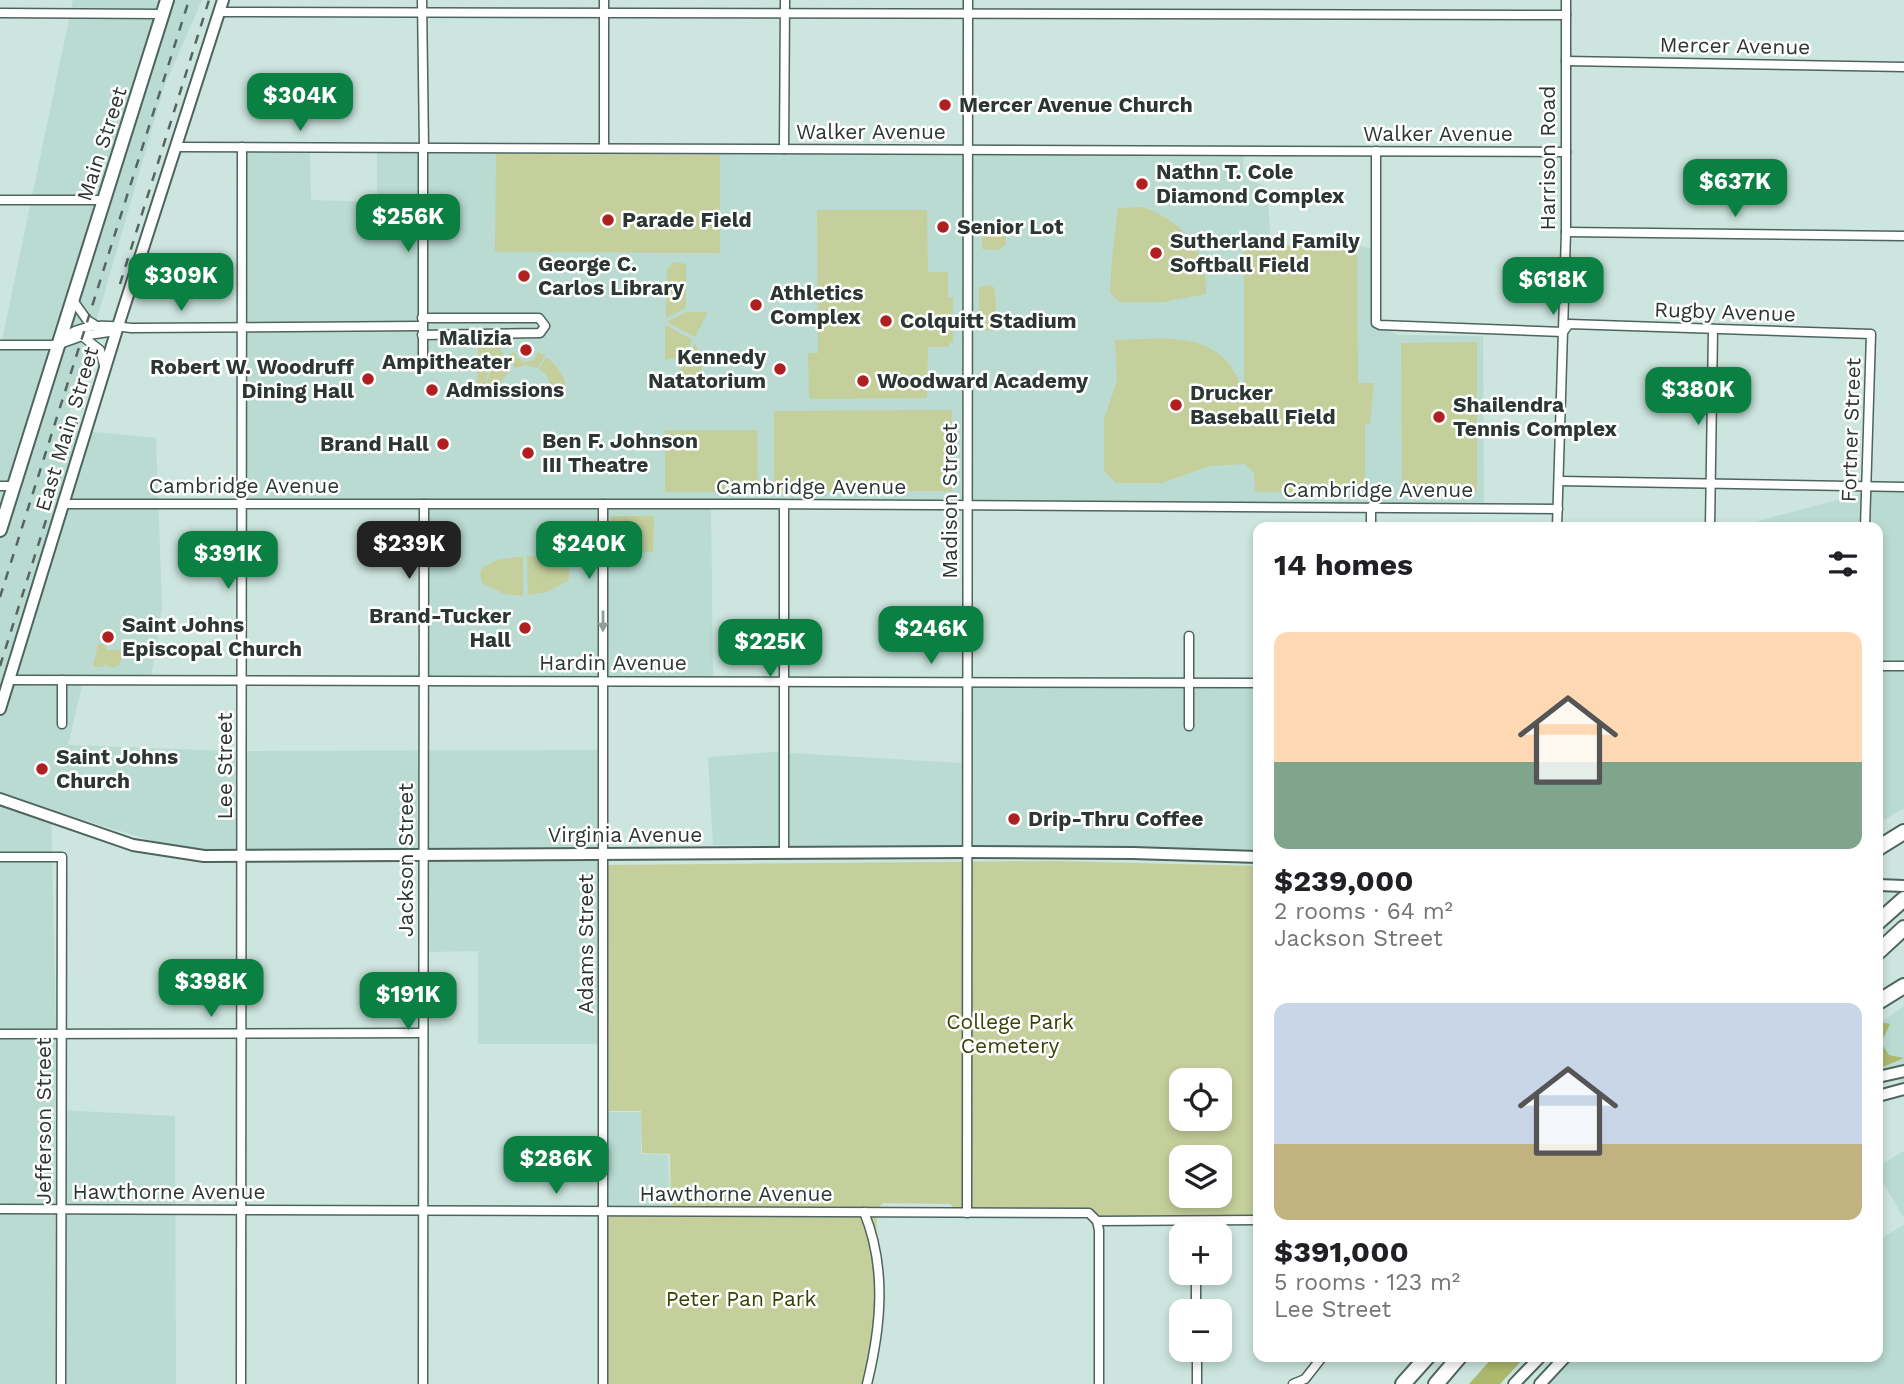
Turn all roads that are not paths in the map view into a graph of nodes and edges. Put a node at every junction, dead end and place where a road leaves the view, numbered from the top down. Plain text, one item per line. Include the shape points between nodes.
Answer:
1 (167, 0) edge
2 (223, 0) edge
3 (422, 0) edge
4 (604, 0) edge
5 (785, 0) edge
6 (968, 0) edge
7 (1566, 0) edge
8 (219, 12) junction
9 (604, 12) junction
10 (785, 12) junction
11 (968, 12) junction
12 (0, 13) edge
13 (422, 13) junction
14 (163, 14) junction
15 (1566, 15) junction
16 (1566, 61) junction
17 (1904, 67) edge
18 (177, 147) junction
19 (242, 148) junction
20 (604, 148) junction
21 (784, 149) junction
22 (423, 150) junction
23 (968, 150) junction
24 (1376, 151) junction
25 (1566, 152) junction
26 (0, 200) edge
27 (104, 200) junction
28 (1566, 232) junction
29 (1904, 236) edge
30 (72, 299) junction
31 (95, 325) junction
32 (118, 326) junction
33 (422, 326) junction
34 (242, 327) junction
35 (1713, 328) junction
36 (1563, 332) junction
37 (1871, 334) joint
38 (82, 335) junction
39 (0, 345) edge
40 (57, 345) junction
41 (422, 356) dead end
42 (104, 370) junction
43 (1559, 481) junction
44 (1711, 484) junction
45 (0, 486) edge
46 (14, 486) junction
47 (1866, 487) junction
48 (1904, 487) edge
49 (65, 504) junction
50 (242, 504) junction
51 (424, 504) junction
52 (603, 504) junction
53 (784, 505) junction
54 (967, 505) junction
55 (1371, 507) junction
56 (1558, 509) junction
57 (1371, 522) edge
58 (1557, 522) edge
59 (1710, 522) edge
60 (1865, 522) edge
61 (0, 530) edge
62 (1189, 636) dead end
63 (1883, 666) edge
64 (1904, 666) edge
65 (9, 680) junction
66 (62, 680) junction
67 (242, 681) junction
68 (424, 681) junction
69 (603, 681) junction
70 (784, 681) junction
71 (967, 681) junction
72 (1189, 682) junction
73 (1253, 683) edge
74 (0, 709) edge
75 (62, 724) dead end
76 (1189, 726) dead end
77 (0, 799) edge
78 (1904, 832) edge
79 (1883, 845) edge
80 (967, 852) junction
81 (784, 853) junction
82 (603, 854) junction
83 (423, 855) junction
84 (242, 856) junction
85 (0, 857) edge
86 (1253, 857) edge
87 (1883, 885) edge
88 (1904, 886) edge
89 (1904, 899) edge
90 (1883, 918) edge
91 (1904, 928) edge
92 (1883, 947) edge
93 (1904, 986) edge
94 (1883, 999) edge
95 (242, 1033) junction
96 (423, 1033) junction
97 (0, 1034) edge
98 (62, 1034) junction
99 (1904, 1071) edge
100 (1883, 1076) edge
101 (1904, 1089) edge
102 (1883, 1095) edge
103 (0, 1209) edge
104 (61, 1209) junction
105 (242, 1210) junction
106 (423, 1210) junction
107 (604, 1211) junction
108 (864, 1212) junction
109 (967, 1213) junction
110 (1253, 1220) edge
111 (1097, 1221) junction
112 (1196, 1221) joint
113 (1196, 1362) edge
114 (1318, 1362) edge
115 (1423, 1362) edge
116 (1455, 1362) edge
117 (1535, 1362) edge
118 (1560, 1362) edge
119 (61, 1384) edge
120 (241, 1384) edge
121 (423, 1384) edge
122 (603, 1384) edge
123 (867, 1384) edge
124 (1099, 1384) edge
125 (1197, 1384) edge
126 (1293, 1384) edge
127 (1404, 1384) edge
128 (1436, 1384) edge
129 (1514, 1384) edge
130 (1540, 1384) edge

1 - 14 main road, Main Street
2 - 8 main road, East Main Street
3 - 13 street
4 - 9 street
5 - 10 street
6 - 11 street, Madison Street
7 - 15 street, Harrison Road
8 - 13 street
8 - 18 main road, East Main Street
9 - 10 street
9 - 13 street
9 - 20 street
10 - 11 street
10 - 21 street
11 - 15 street
11 - 23 street, Madison Street
12 - 14 street
13 - 22 street
14 - 27 main road, Main Street
15 - 16 street, Harrison Road
16 - 17 street, Mercer Avenue
16 - 25 street, Harrison Road
18 - 19 street, Walker Avenue
18 - 32 main road, East Main Street
19 - 22 street, Walker Avenue
19 - 34 street, Lee Street
20 - 21 street, Walker Avenue
20 - 22 street, Walker Avenue
21 - 23 street, Walker Avenue
22 - 33 street
23 - 24 street, Walker Avenue
23 - 54 street, Madison Street
24 - 25 street, Walker Avenue
24 - 36 street, Rugby Avenue via 1376,323
25 - 28 street, Harrison Road
26 - 27 street
27 - 30 main road, Main Street
28 - 29 street
28 - 36 street, Harrison Road
30 - 31 street
30 - 40 main road, Main Street
31 - 32 street
31 - 40 street via 66,335
32 - 34 street
32 - 38 street via 109,332
32 - 42 main road, East Main Street
33 - 33 street via 539,318 545,326 540,333
33 - 34 street
33 - 41 street
34 - 50 street, Lee Street
35 - 36 street, Rugby Avenue via 1569,324
35 - 37 street, Rugby Avenue
35 - 44 street
36 - 43 street, Harrison Road
37 - 47 street, Fortner Street
38 - 40 street
38 - 42 street via 100,350
39 - 40 street
40 - 46 main road, Main Street
42 - 49 main road, East Main Street
43 - 44 street
43 - 56 street, Harrison Road
44 - 47 street
44 - 59 street
45 - 46 street
46 - 61 main road, Main Street
47 - 48 street
47 - 60 street, Fortner Street
49 - 50 street, Cambridge Avenue
49 - 65 main road, East Main Street
50 - 51 street, Cambridge Avenue
50 - 67 street, Lee Street
51 - 52 street, Cambridge Avenue
51 - 68 street, Jackson Street
52 - 53 street, Cambridge Avenue
52 -> 69 street, Adams Street
53 - 54 street, Cambridge Avenue
53 - 70 street
54 - 55 street, Cambridge Avenue
54 - 71 street, Madison Street
55 - 56 street, Cambridge Avenue
55 - 57 street
56 - 58 street, Harrison Road
62 - 72 street
63 - 64 street
65 - 66 street, Hardin Avenue
65 - 74 main road, East Main Street
66 - 67 street, Hardin Avenue
66 - 75 street
67 - 68 street, Hardin Avenue
67 - 84 street, Lee Street
68 - 69 street, Hardin Avenue
68 - 83 street, Jackson Street
69 - 70 street, Hardin Avenue
69 - 82 street, Adams Street
70 - 71 street, Hardin Avenue
70 - 81 street
71 - 72 street, Hardin Avenue
71 - 80 street, Madison Street
72 - 73 street, Hardin Avenue
72 - 76 street
77 - 84 main road, Virginia Avenue via 133,845 204,856
78 - 79 highway
80 - 81 main road, Virginia Avenue
80 - 86 main road, Virginia Avenue
80 - 109 street, Madison Street
81 - 82 main road, Virginia Avenue
82 - 83 main road, Virginia Avenue
82 - 107 street, Adams Street
83 - 84 main road, Virginia Avenue
83 - 96 street, Jackson Street
84 - 95 street, Lee Street
85 - 98 street, Jefferson Street via 62,857
87 - 88 main road
89 - 90 highway
91 - 92 highway
93 - 94 highway
95 - 96 street
95 - 98 street
95 - 105 street, Lee Street
96 - 106 street, Jackson Street
97 - 98 street
98 - 104 street, Jefferson Street
99 - 100 main road
101 - 102 main road
103 - 104 street, Hawthorne Avenue
104 - 105 street, Hawthorne Avenue
104 - 119 street, Jefferson Street
105 - 106 street, Hawthorne Avenue
105 - 120 street, Lee Street
106 - 107 street, Hawthorne Avenue
106 - 121 street, Jackson Street
107 - 108 street, Hawthorne Avenue
107 - 122 street, Adams Street
108 - 109 street, Hawthorne Avenue
108 - 123 street via 877,1250 880,1305
109 - 111 street, Hawthorne Avenue via 1089,1213
110 - 112 street, Hawthorne Avenue
111 - 112 street, Hawthorne Avenue
111 - 124 street
113 - 125 street
114 - 126 street via 1305,1379
115 - 127 highway
116 - 128 highway
117 - 129 main road
118 - 130 main road

